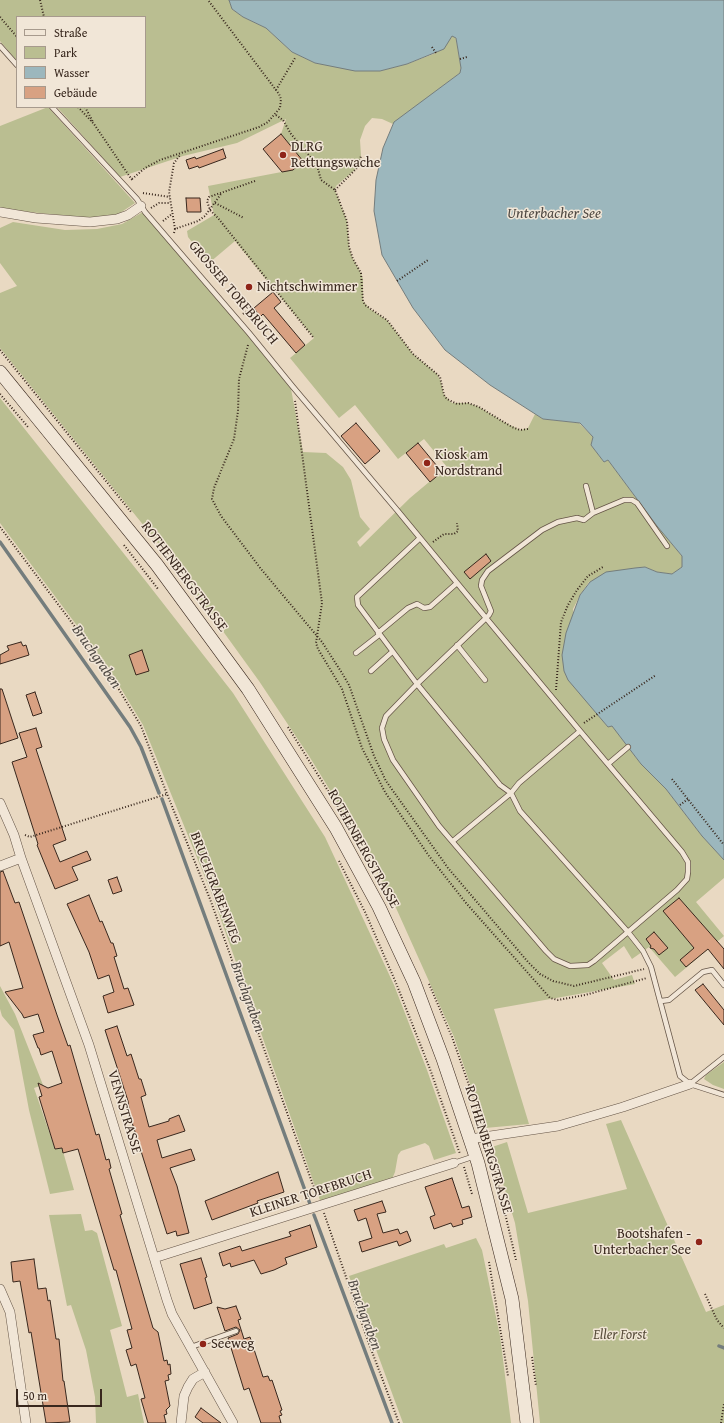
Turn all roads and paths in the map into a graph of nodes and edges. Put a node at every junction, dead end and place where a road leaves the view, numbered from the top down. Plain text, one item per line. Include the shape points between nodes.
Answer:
1 (40, 0) edge
2 (208, 0) edge
3 (44, 16) edge
4 (0, 17) edge
5 (16, 36) edge
6 (0, 46) edge
7 (432, 47) dead end
8 (436, 53) dead end
9 (467, 57) dead end
10 (295, 58) dead end
11 (460, 59) dead end
12 (16, 64) edge
13 (276, 90) junction
14 (53, 108) edge
15 (79, 108) edge
16 (86, 108) edge
17 (276, 115) junction
18 (94, 124) junction
19 (180, 154) junction
20 (361, 156) dead end
21 (255, 182) dead end
22 (335, 190) junction
23 (131, 192) junction
24 (221, 194) junction
25 (170, 197) junction
26 (215, 202) junction
27 (170, 203) junction
28 (143, 208) junction
29 (210, 210) junction
30 (0, 212) edge
31 (172, 214) junction
32 (244, 218) dead end
33 (158, 226) junction
34 (175, 229) junction
35 (172, 242) junction
36 (428, 260) dead end
37 (397, 281) dead end
38 (249, 333) junction
39 (313, 337) dead end
40 (0, 372) edge
41 (293, 388) junction
42 (0, 394) edge
43 (528, 428) dead end
44 (30, 430) dead end
45 (586, 486) dead end
46 (593, 514) junction
47 (457, 523) dead end
48 (0, 527) edge
49 (420, 538) junction
50 (124, 545) dead end
51 (667, 546) dead end
52 (427, 547) junction
53 (603, 567) dead end
54 (457, 583) junction
55 (162, 595) dead end
56 (486, 618) junction
57 (378, 634) junction
58 (457, 645) junction
59 (392, 652) junction
60 (356, 653) dead end
61 (371, 671) dead end
62 (656, 675) dead end
63 (485, 680) dead end
64 (417, 684) junction
65 (555, 701) junction
66 (578, 729) junction
67 (628, 747) dead end
68 (608, 764) junction
69 (672, 779) dead end
70 (511, 793) junction
71 (167, 794) junction
72 (688, 799) junction
73 (0, 803) edge
74 (680, 805) dead end
75 (14, 836) junction
76 (453, 841) junction
77 (724, 845) edge
78 (337, 857) dead end
79 (20, 858) junction
80 (0, 866) edge
81 (628, 932) junction
82 (724, 986) edge
83 (661, 1001) junction
84 (724, 1057) edge
85 (690, 1084) junction
86 (724, 1095) edge
87 (470, 1139) junction
88 (475, 1156) junction
89 (458, 1162) junction
90 (472, 1195) dead end
91 (321, 1205) junction
92 (154, 1258) junction
93 (489, 1260) dead end
94 (0, 1289) edge
95 (705, 1294) dead end
96 (724, 1328) edge
97 (236, 1331) dead end
98 (191, 1347) junction
99 (205, 1372) junction
100 (509, 1383) dead end
101 (724, 1404) edge
102 (26, 1423) edge
103 (181, 1423) edge
104 (233, 1423) edge
105 (399, 1423) edge
106 (527, 1423) edge
107 (720, 1423) edge

1 - 3 path
2 - 13 path
4 - 5 path
6 - 12 lane
7 - 8 path
9 - 11 path
10 - 13 path
13 - 17 path via 281,104
14 - 23 lane, GROSSER TORFBRUCH
15 - 18 path
16 - 18 path
17 - 19 path via 259,126
17 - 22 path via 317,165 321,180
18 - 19 path via 132,179 160,160
19 - 25 path via 171,174
20 - 22 path via 357,168
21 - 24 path
22 - 43 path via 347,221 349,247 361,273 362,300 366,305 387,320 413,354 440,377 442,390 447,399 457,404 468,403 479,407 520,430
23 - 25 path
23 - 28 lane, GROSSER TORFBRUCH
24 - 26 path
24 - 29 path via 209,197 207,201
25 - 27 path
26 - 29 path
26 - 32 path
27 - 28 path
27 - 31 path
28 - 30 street via 117,219 90,222
28 - 33 lane, GROSSER TORFBRUCH
29 - 34 path via 198,221
29 - 39 path
31 - 33 path
31 - 34 path
33 - 35 lane, GROSSER TORFBRUCH
34 - 35 path
35 - 38 lane, GROSSER TORFBRUCH
36 - 37 path
38 - 41 lane, GROSSER TORFBRUCH
38 - 41 path via 240,379 234,439 212,499 225,522 316,636 322,604
40 - 87 main road, ROTHENBERGSTRASSE via 157,565 248,689 296,762 336,828 414,982
41 - 49 lane, GROSSER TORFBRUCH
42 - 44 path
45 - 46 lane
46 - 51 lane via 624,500 632,500
46 - 56 lane via 584,520 577,518 558,522 542,530 488,571 481,586 491,611
47 - 52 path via 458,531 454,534 444,534
48 - 71 path, BRUCHGRABENWEG via 106,668 142,726
49 - 52 lane, GROSSER TORFBRUCH
49 - 57 lane via 357,597 358,605
50 - 55 path, ROTHENBERGSTRASSE
52 - 54 lane, GROSSER TORFBRUCH
53 - 65 path via 588,576 577,590 561,622
54 - 56 lane, GROSSER TORFBRUCH
54 - 57 lane via 430,607 424,608 417,604 408,608
56 - 58 lane, GROSSER TORFBRUCH
56 - 65 lane, GROSSER TORFBRUCH
57 - 59 lane
57 - 60 lane
58 - 63 lane
58 - 64 lane, GROSSER TORFBRUCH
59 - 61 lane
59 - 64 lane
62 - 66 path
64 - 70 lane via 500,786
64 - 76 lane, GROSSER TORFBRUCH via 386,716 382,728 384,739 393,760 439,826
65 - 66 lane, GROSSER TORFBRUCH
66 - 68 lane, GROSSER TORFBRUCH
66 - 70 lane
67 - 68 lane
68 - 81 lane, GROSSER TORFBRUCH via 688,862 687,879
69 - 72 path
70 - 76 lane
70 - 81 lane via 520,810
71 - 75 path via 30,837 21,833
71 - 91 path, BRUCHGRABENWEG via 210,899
72 - 74 path
72 - 77 path
73 - 75 street, VENNSTRASSE
75 - 79 street, VENNSTRASSE
76 - 81 lane, GROSSER TORFBRUCH via 546,951 562,964 588,965
78 - 89 path, ROTHENBERGSTRASSE via 396,983 430,1069
79 - 80 street
79 - 92 street, VENNSTRASSE via 89,1045
81 - 83 lane via 643,951 651,967
82 - 83 lane via 712,970 703,972 669,1000
83 - 85 lane via 680,1076
84 - 85 lane
85 - 86 lane
85 - 87 street via 558,1126
87 - 88 main road, ROTHENBERGSTRASSE
88 - 89 lane, KLEINER TORFBRUCH
88 - 106 main road, ROTHENBERGSTRASSE via 512,1299
89 - 90 path, ROTHENBERGSTRASSE
89 - 91 street, KLEINER TORFBRUCH
91 - 92 street, KLEINER TORFBRUCH
91 - 105 path, BRUCHGRABENWEG
92 - 98 street, VENNSTRASSE via 169,1307
93 - 100 path
94 - 102 street via 10,1312
95 - 96 path via 717,1320
97 - 98 lane
98 - 99 street, VENNSTRASSE
99 - 103 street via 193,1379 188,1386 184,1396
99 - 104 street, VENNSTRASSE
101 - 107 path

